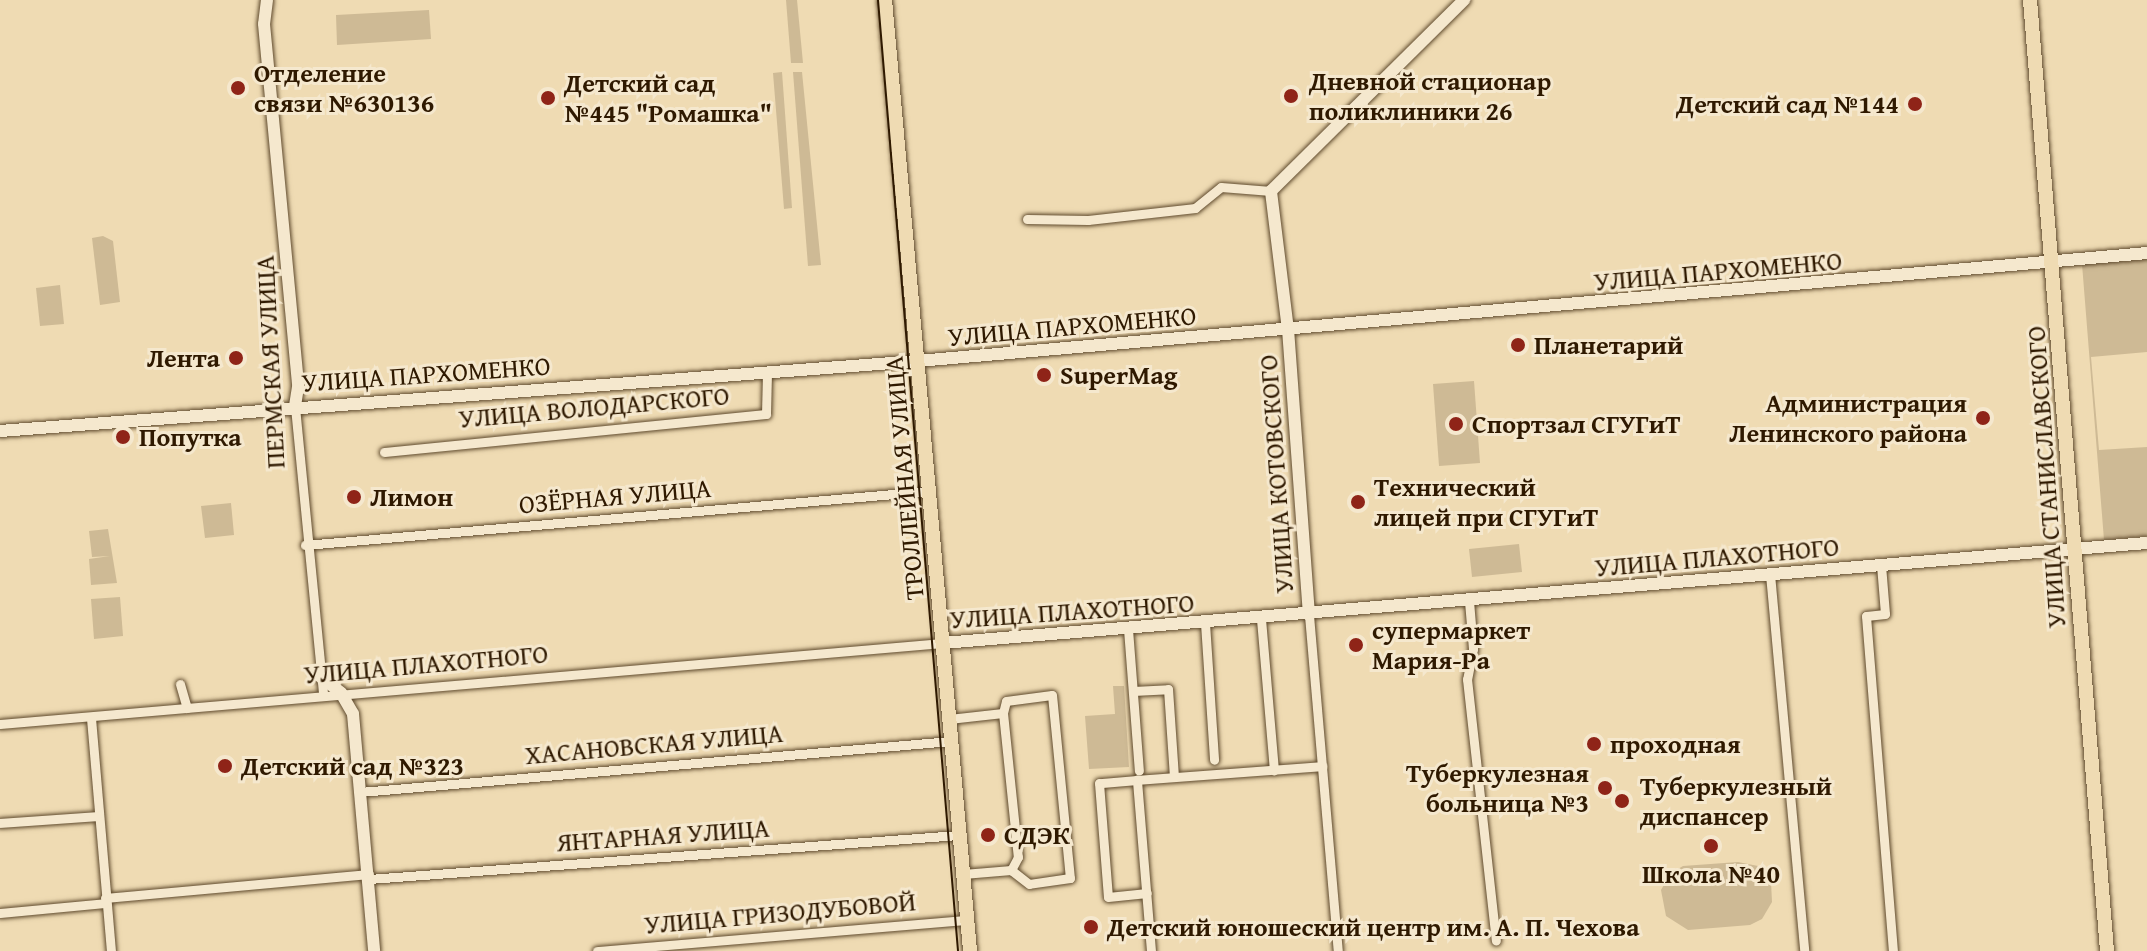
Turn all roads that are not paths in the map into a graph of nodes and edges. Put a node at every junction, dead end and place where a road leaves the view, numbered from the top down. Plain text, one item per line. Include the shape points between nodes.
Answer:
1 (267, 0) edge
2 (885, 0) edge
3 (1464, 0) edge
4 (2030, 0) edge
5 (1271, 191) junction
6 (1027, 219) dead end
7 (2147, 253) edge
8 (2053, 261) junction
9 (1288, 330) junction
10 (918, 361) junction
11 (767, 372) junction
12 (295, 407) junction
13 (0, 431) edge
14 (384, 452) dead end
15 (929, 491) junction
16 (2147, 543) edge
17 (305, 545) junction
18 (2075, 549) junction
19 (1881, 565) junction
20 (1770, 574) junction
21 (1469, 601) junction
22 (1309, 615) junction
23 (1261, 619) junction
24 (1205, 623) junction
25 (1128, 629) junction
26 (943, 643) junction
27 (317, 674) junction
28 (180, 684) dead end
29 (1133, 691) junction
30 (341, 693) junction
31 (323, 695) junction
32 (187, 708) junction
33 (1003, 713) junction
34 (91, 718) junction
35 (949, 719) junction
36 (0, 724) edge
37 (951, 741) junction
38 (1214, 760) dead end
39 (1322, 766) junction
40 (1274, 770) junction
41 (1138, 775) junction
42 (1174, 777) junction
43 (360, 792) junction
44 (98, 816) junction
45 (0, 823) edge
46 (959, 835) junction
47 (1011, 870) junction
48 (963, 874) junction
49 (369, 876) junction
50 (1147, 893) junction
51 (105, 900) junction
52 (0, 913) edge
53 (967, 920) junction
54 (1496, 940) dead end
55 (111, 951) edge
56 (374, 951) edge
57 (597, 951) edge
58 (970, 951) edge
59 (1151, 951) edge
60 (1338, 951) edge
61 (1804, 951) edge
62 (1893, 951) edge
63 (2107, 951) edge

1 - 12 street, ПЕРМСКАЯ УЛИЦА via 264,24 298,387
2 - 10 main road, ТРОЛЛЕЙНАЯ УЛИЦА
3 - 5 street
4 - 8 main road, УЛИЦА СТАНИСЛАВСКОГО
5 - 6 street via 1221,187 1195,208 1088,220
5 - 9 street, УЛИЦА КОТОВСКОГО
7 - 8 street, УЛИЦА ПАРХОМЕНКО
8 - 9 street, УЛИЦА ПАРХОМЕНКО
8 - 18 main road, УЛИЦА СТАНИСЛАВСКОГО
9 - 10 street, УЛИЦА ПАРХОМЕНКО
9 - 22 street, УЛИЦА КОТОВСКОГО
10 - 11 street, УЛИЦА ПАРХОМЕНКО
10 - 15 main road, ТРОЛЛЕЙНАЯ УЛИЦА
11 - 12 street, УЛИЦА ПАРХОМЕНКО
11 - 14 street, УЛИЦА ВОЛОДАРСКОГО via 766,414
12 - 13 street, УЛИЦА ПАРХОМЕНКО
12 - 17 street, ПЕРМСКАЯ УЛИЦА
15 - 17 street, ОЗЁРНАЯ УЛИЦА
15 - 26 main road, ТРОЛЛЕЙНАЯ УЛИЦА
16 - 18 street, УЛИЦА ПЛАХОТНОГО
17 - 27 street, ПЕРМСКАЯ УЛИЦА
18 - 19 street, УЛИЦА ПЛАХОТНОГО
18 - 63 main road, УЛИЦА СТАНИСЛАВСКОГО
19 - 20 street, УЛИЦА ПЛАХОТНОГО
19 - 62 street via 1885,614 1866,616
20 - 21 street, УЛИЦА ПЛАХОТНОГО
20 - 61 street
21 - 22 street, УЛИЦА ПЛАХОТНОГО
21 - 54 street via 1473,649 1467,679
22 - 23 street, УЛИЦА ПЛАХОТНОГО
22 - 39 street
23 - 24 street, УЛИЦА ПЛАХОТНОГО
23 - 40 street
24 - 25 street, УЛИЦА ПЛАХОТНОГО
24 - 38 street
25 - 26 street, УЛИЦА ПЛАХОТНОГО
25 - 29 street
26 - 30 street, УЛИЦА ПЛАХОТНОГО
26 - 35 main road, ТРОЛЛЕЙНАЯ УЛИЦА
27 - 30 street
27 - 31 street, ПЕРМСКАЯ УЛИЦА
28 - 32 street
29 - 41 street
29 - 42 street via 1168,689
30 - 31 street, УЛИЦА ПЛАХОТНОГО
30 - 43 street via 353,714
31 - 32 street, УЛИЦА ПЛАХОТНОГО
32 - 34 street, УЛИЦА ПЛАХОТНОГО
33 - 35 street
33 - 47 street via 1018,857
33 - 47 street via 1006,701 1052,695 1070,878 1029,884
34 - 36 street, УЛИЦА ПЛАХОТНОГО
34 - 44 street
35 - 37 main road, ТРОЛЛЕЙНАЯ УЛИЦА
37 - 43 street, ХАСАНОВСКАЯ УЛИЦА
37 - 46 main road, ТРОЛЛЕЙНАЯ УЛИЦА
39 - 40 street
39 - 60 street
40 - 42 street
41 - 42 street
41 - 50 street
41 - 50 street via 1099,783 1101,812 1108,897
43 - 49 street
44 - 45 street
44 - 51 street
46 - 48 main road, ТРОЛЛЕЙНАЯ УЛИЦА
46 - 49 street, ЯНТАРНАЯ УЛИЦА
47 - 48 street
48 - 53 main road, ТРОЛЛЕЙНАЯ УЛИЦА
49 - 51 street, ЯНТАРНАЯ УЛИЦА
49 - 56 street
50 - 59 street
51 - 52 street, ЯНТАРНАЯ УЛИЦА
51 - 55 street
53 - 57 street, УЛИЦА ГРИЗОДУБОВОЙ
53 - 58 main road, ТРОЛЛЕЙНАЯ УЛИЦА

